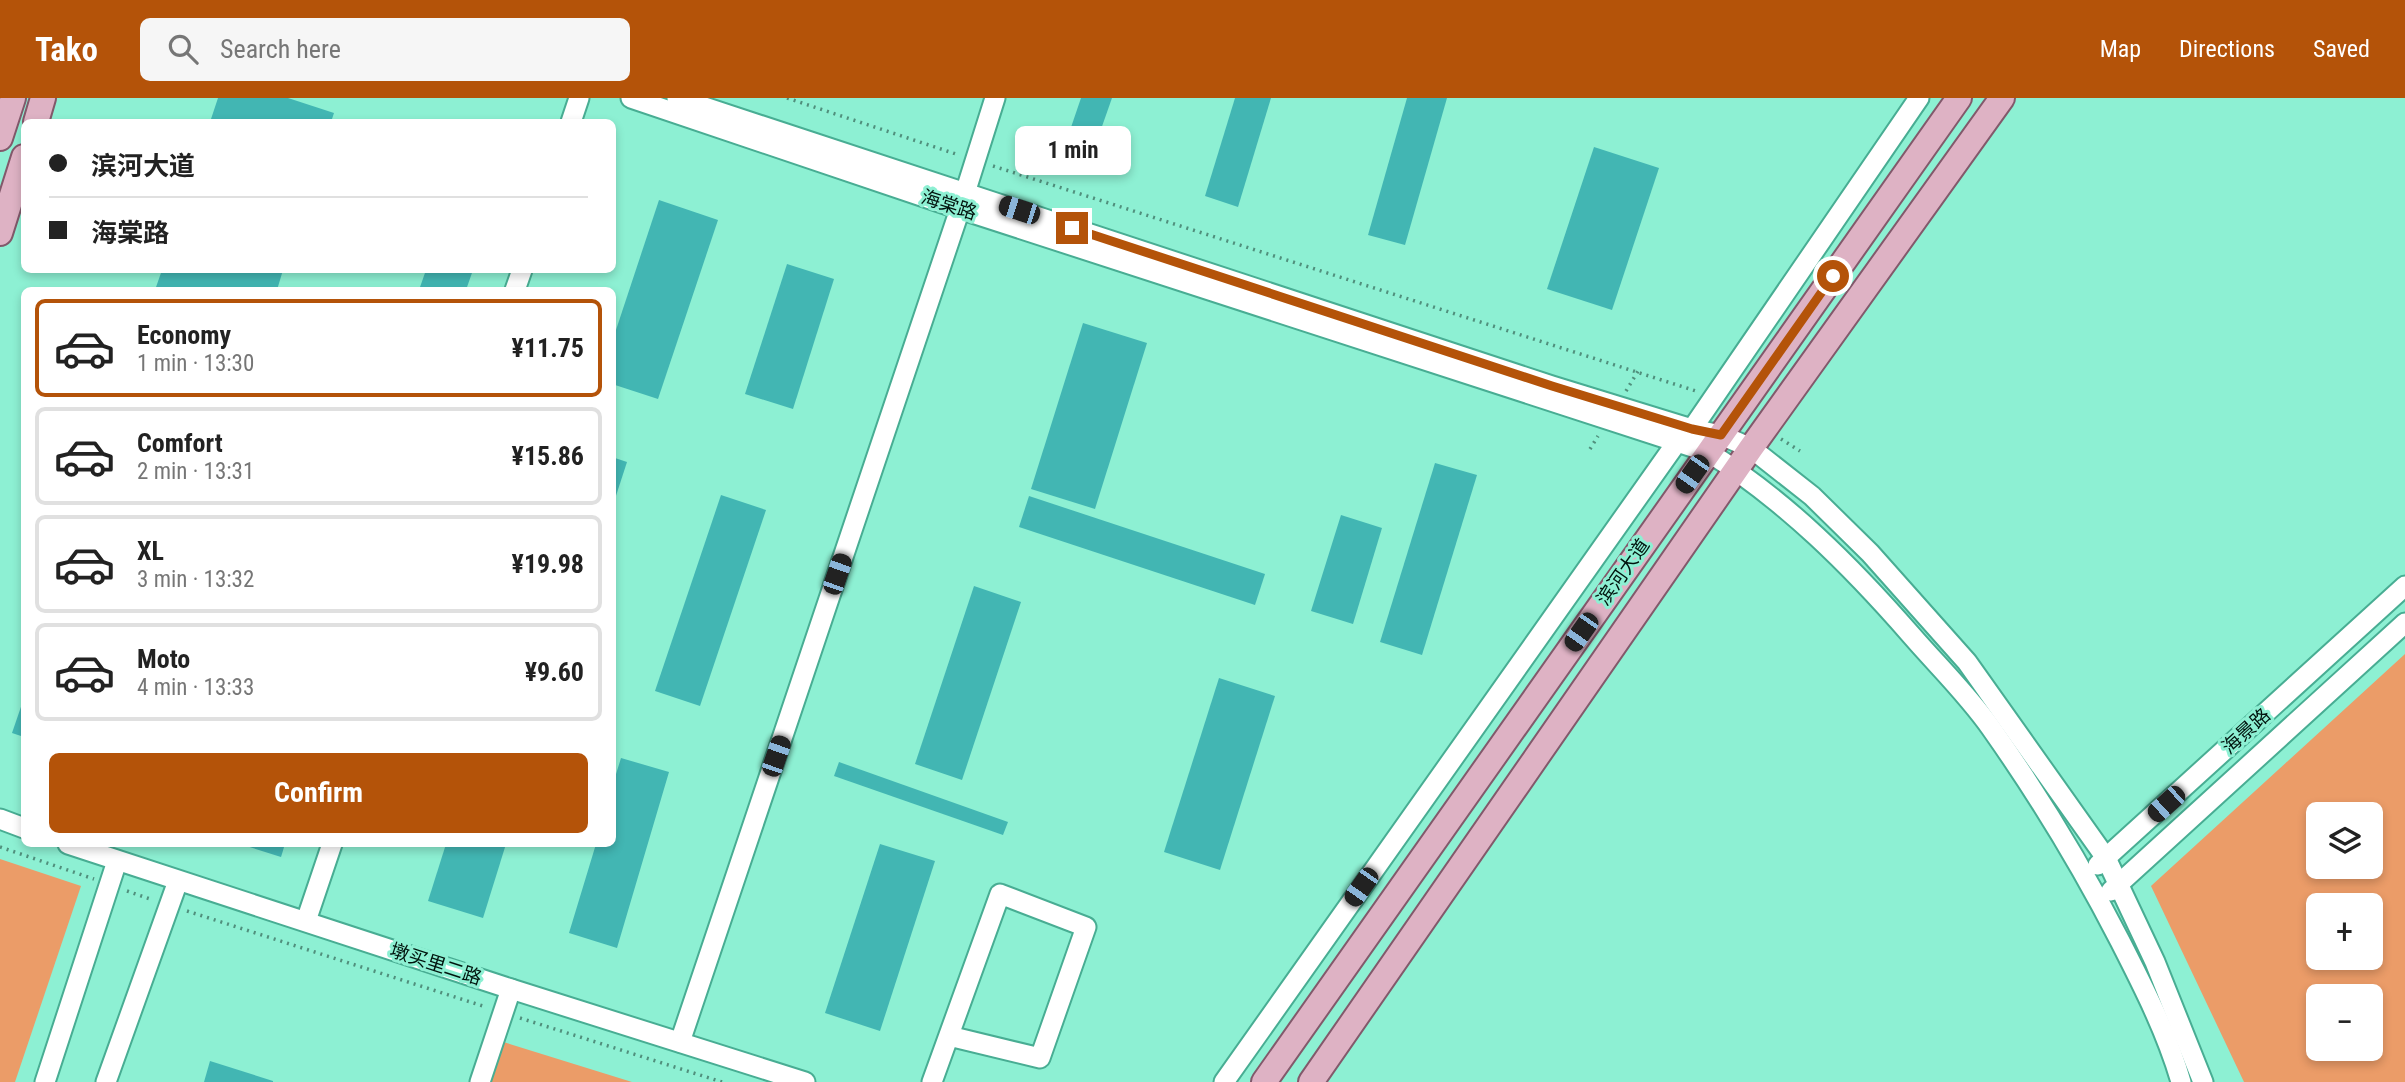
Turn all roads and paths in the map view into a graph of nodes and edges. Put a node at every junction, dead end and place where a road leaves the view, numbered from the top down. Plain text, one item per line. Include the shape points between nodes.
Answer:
1 (13, 98) edge
2 (43, 98) edge
3 (579, 98) edge
4 (631, 98) edge
5 (677, 98) edge
6 (787, 98) edge
7 (995, 98) edge
8 (1919, 98) edge
9 (1959, 98) edge
10 (2002, 98) edge
11 (37, 119) edge
12 (572, 119) edge
13 (0, 138) edge
14 (976, 161) junction
15 (21, 166) edge
16 (963, 201) junction
17 (0, 233) edge
18 (1713, 397) junction
19 (1685, 435) junction
20 (1758, 439) junction
21 (1714, 443) junction
22 (1800, 451) dead end
23 (1737, 470) junction
24 (2405, 586) edge
25 (2405, 623) edge
26 (0, 819) edge
27 (21, 827) edge
28 (0, 847) edge
29 (77, 847) edge
30 (331, 847) edge
31 (2106, 858) junction
32 (117, 861) junction
33 (2087, 876) junction
34 (178, 881) junction
35 (109, 884) junction
36 (2118, 884) junction
37 (2099, 901) junction
38 (169, 905) junction
39 (306, 921) junction
40 (511, 989) junction
41 (503, 1012) junction
42 (949, 1036) junction
43 (680, 1042) junction
44 (45, 1082) edge
45 (106, 1082) edge
46 (480, 1082) edge
47 (722, 1082) edge
48 (805, 1082) edge
49 (932, 1082) edge
50 (1224, 1082) edge
51 (1264, 1082) edge
52 (1311, 1082) edge
53 (2181, 1082) edge
54 (2203, 1082) edge

1 - 13 main road
2 - 11 main road
3 - 12 street
4 - 16 street, 海棠路
5 - 16 street, 海棠路
6 - 14 path
7 - 14 street
8 - 18 street
9 - 21 main road, 滨河大道
10 - 20 main road, 滨河大道
14 - 16 street
14 - 18 path
15 - 17 main road
16 - 19 street, 海棠路 via 1539,382
16 - 43 street
18 - 19 street
19 - 21 street, 海棠路
19 - 50 street
20 - 21 street
20 - 22 path
20 - 23 main road, 滨河大道
20 - 31 street via 1870,553 1967,662
21 - 23 street
21 - 51 main road, 滨河大道
23 - 33 street via 1798,518 1863,579 1990,726
23 - 52 main road, 滨河大道
24 - 31 street, 海景路
25 - 36 street, 海景路
26 - 27 street
28 - 35 path
29 - 32 street, 墩买里二路
30 - 39 street
31 - 33 street, 海景路
31 - 36 street
32 - 34 street, 墩买里二路
32 - 35 street
33 - 37 street
34 - 38 street
34 - 39 street, 墩买里二路
35 - 38 path
35 - 44 street
36 - 37 street, 海景路
36 - 54 street
37 - 53 street via 2139,979
38 - 41 path
38 - 45 street
39 - 40 street, 墩买里二路
40 - 41 street
40 - 43 street, 墩买里二路
41 - 46 street
41 - 47 path
42 - 42 street via 1000,894 1086,928 1040,1058
42 - 49 street
43 - 48 street, 墩买里二路

